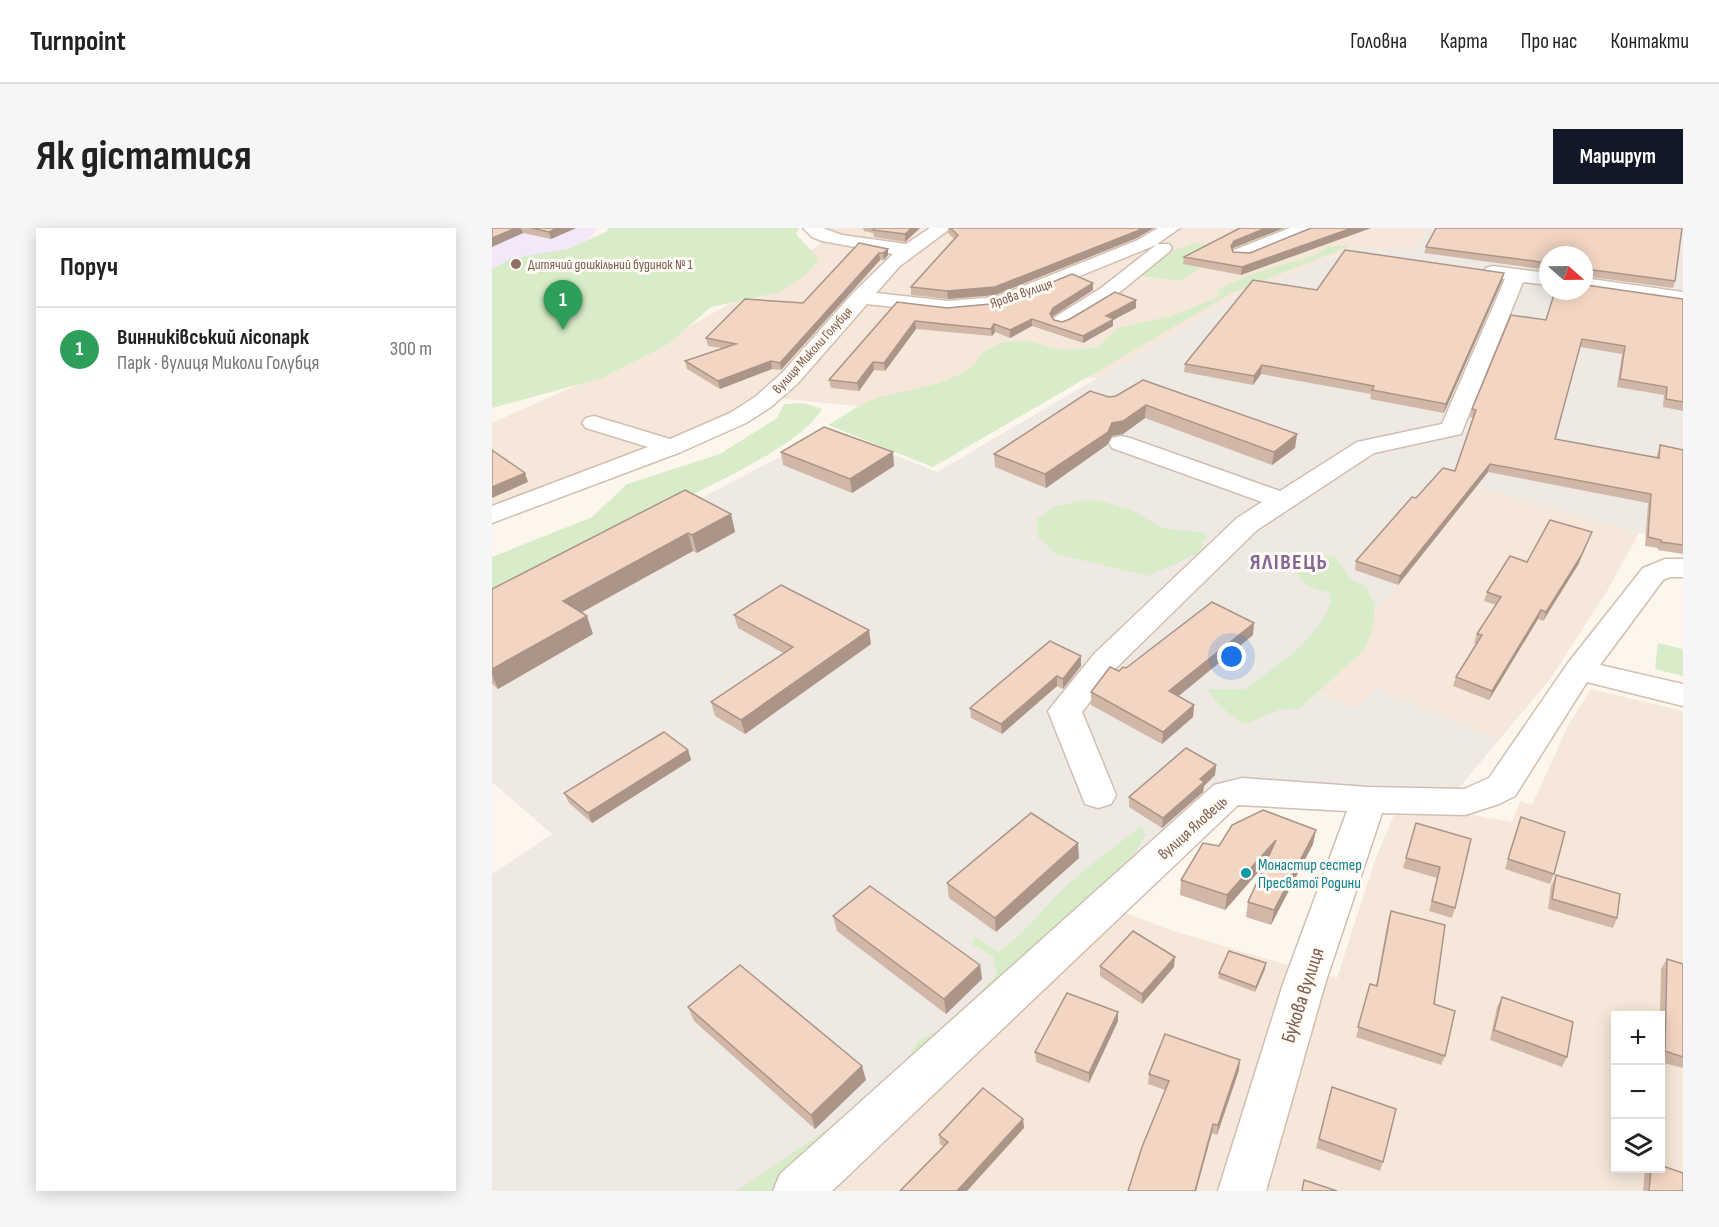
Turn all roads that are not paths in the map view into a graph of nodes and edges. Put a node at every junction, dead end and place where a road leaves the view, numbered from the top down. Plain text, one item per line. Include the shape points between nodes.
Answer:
1 (812, 228) edge
2 (942, 228) edge
3 (1171, 228) edge
4 (1188, 228) edge
5 (1306, 228) edge
6 (907, 250) junction
7 (1241, 254) edge
8 (1472, 269) edge
9 (1516, 275) junction
10 (1539, 278) edge
11 (1593, 285) edge
12 (860, 297) junction
13 (1683, 298) edge
14 (1062, 321) edge
15 (594, 423) dead end
16 (1121, 443) edge
17 (672, 447) junction
18 (1283, 501) junction
19 (492, 515) edge
20 (1683, 568) edge
21 (1579, 670) junction
22 (1683, 695) edge
23 (1098, 795) dead end
24 (1368, 800) junction
25 (796, 1191) edge
26 (1242, 1191) edge

1 - 6 street via 837,239
2 - 6 street, вулиця Миколи Голубця
3 - 12 street, Ярова вулиця via 1143,244 1001,302 944,308
4 - 14 street via 1108,292
5 - 7 street
6 - 12 street, вулиця Миколи Голубця
8 - 9 street
9 - 10 street
9 - 18 street via 1452,429 1366,447
11 - 13 street
12 - 17 street, вулиця Миколи Голубця via 790,378 763,402 738,418
15 - 17 street
16 - 18 street
17 - 19 street, вулиця Миколи Голубця
18 - 23 street via 1247,524 1105,661 1065,711
20 - 21 street, вулиця Яловець via 1665,568 1653,574
21 - 22 street
21 - 24 street, вулиця Яловець via 1502,787 1465,802
24 - 25 street, вулиця Яловець via 1242,791 1227,794
24 - 26 street, Букова вулиця via 1304,984

